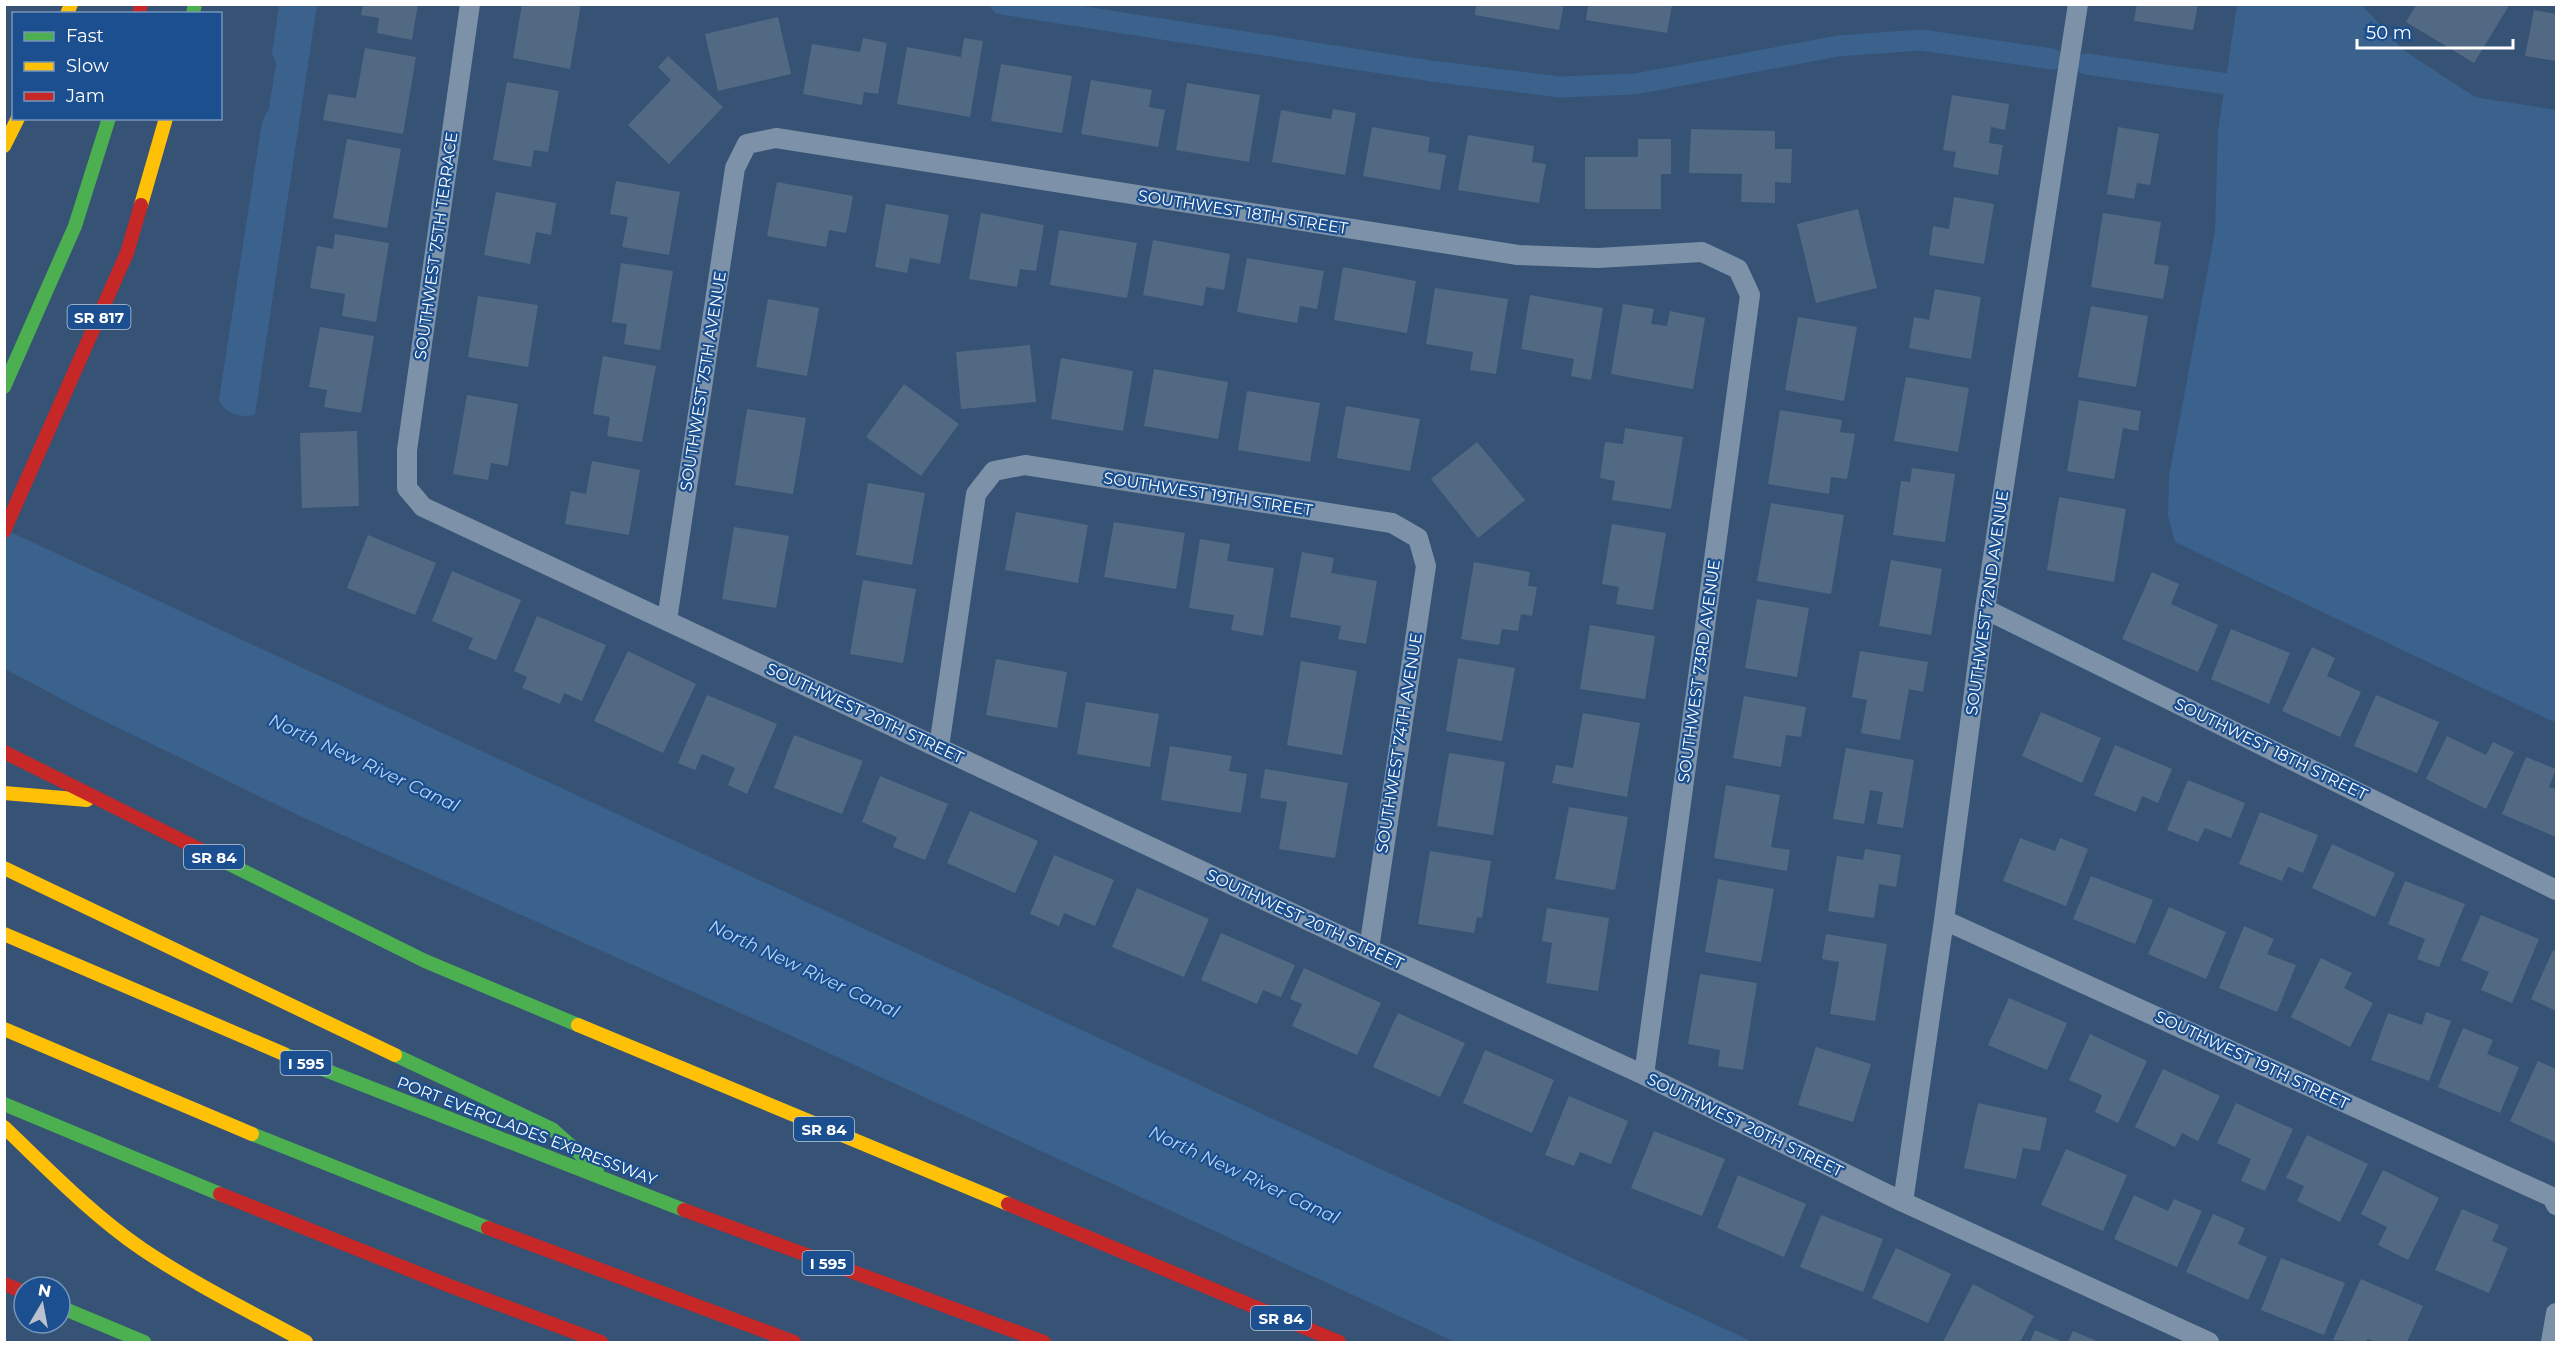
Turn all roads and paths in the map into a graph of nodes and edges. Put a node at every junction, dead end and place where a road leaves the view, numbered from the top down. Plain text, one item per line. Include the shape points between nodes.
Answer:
1 (470, 4) edge
2 (2078, 4) edge
3 (17, 120) edge
4 (108, 120) edge
5 (165, 120) edge
6 (747, 144) joint
7 (4, 146) edge
8 (1738, 269) joint
9 (4, 387) edge
10 (407, 488) joint
11 (4, 531) edge
12 (1418, 538) joint
13 (1985, 609) junction
14 (667, 620) junction
15 (939, 747) junction
16 (4, 752) edge
17 (4, 794) edge
18 (105, 802) junction
19 (4, 868) edge
20 (2556, 890) edge
21 (1944, 920) junction
22 (4, 934) edge
23 (1369, 949) junction
24 (4, 1029) edge
25 (1644, 1075) junction
26 (4, 1104) edge
27 (4, 1127) edge
28 (612, 1183) junction
29 (1903, 1202) junction
30 (2556, 1205) edge
31 (72, 1312) edge
32 (2556, 1313) edge
33 (144, 1342) edge
34 (306, 1342) edge
35 (601, 1342) edge
36 (794, 1342) edge
37 (1044, 1342) edge
38 (1340, 1342) edge
39 (2209, 1342) edge
40 (2551, 1342) edge

1 - 10 street, SOUTHWEST 75TH TERRACE via 407,450
2 - 13 street, SOUTHWEST 72ND AVENUE
3 - 7 main road
4 - 9 main road, SR 817 via 75,226
5 - 11 main road, SR 817 via 126,253
6 - 8 street, SOUTHWEST 18TH STREET via 776,138 1518,255 1598,258 1702,252
6 - 14 street, SOUTHWEST 75TH AVENUE via 735,168
8 - 25 street, SOUTHWEST 73RD AVENUE via 1750,295
10 - 14 street, SOUTHWEST 20TH STREET via 423,507
12 - 15 street, SOUTHWEST 19TH STREET via 1392,523 1025,465 994,471 976,494
12 - 23 street, SOUTHWEST 74TH AVENUE via 1426,566
13 - 20 street, SOUTHWEST 18TH STREET
13 - 21 street, SOUTHWEST 72ND AVENUE
14 - 15 street, SOUTHWEST 20TH STREET
15 - 23 street, SOUTHWEST 20TH STREET
16 - 18 main road, SR 84
17 - 18 main road
18 - 38 main road, SR 84 via 425,961
19 - 28 main road via 552,1129
21 - 29 street, SOUTHWEST 72ND AVENUE
21 - 30 street, SOUTHWEST 19TH STREET via 2552,1197
22 - 28 main road, PORT EVERGLADES EXPRESSWAY / I 595 via 260,1045
23 - 25 street, SOUTHWEST 20TH STREET
24 - 36 main road via 351,1176
25 - 29 street, SOUTHWEST 20TH STREET
26 - 35 main road via 481,1300
27 - 34 main road via 87,1205 141,1248
28 - 37 main road, PORT EVERGLADES EXPRESSWAY / I 595
29 - 39 street, SOUTHWEST 20TH STREET
31 - 33 main road
32 - 40 street

